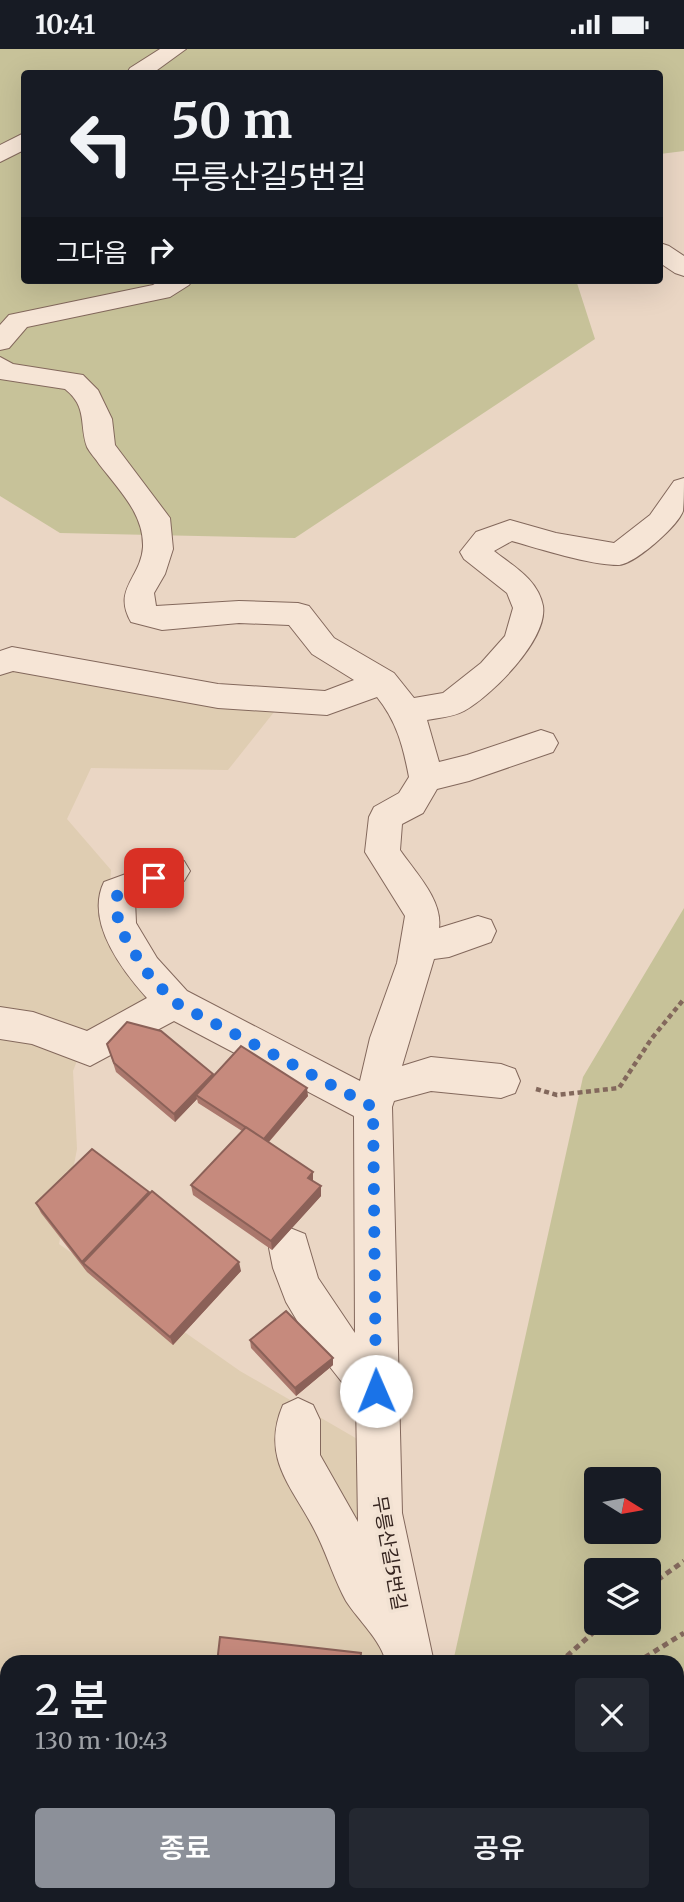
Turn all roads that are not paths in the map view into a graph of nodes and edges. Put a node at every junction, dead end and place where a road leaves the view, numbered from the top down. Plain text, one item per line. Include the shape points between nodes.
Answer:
1 (175, 49) edge
2 (143, 70) edge
3 (21, 142) edge
4 (0, 155) edge
5 (663, 253) edge
6 (684, 268) edge
7 (173, 284) edge
8 (0, 342) edge
9 (0, 366) edge
10 (684, 488) edge
11 (684, 538) edge
12 (632, 545) junction
13 (0, 663) edge
14 (395, 697) junction
15 (541, 743) dead end
16 (426, 778) junction
17 (172, 871) dead end
18 (478, 931) dead end
19 (418, 946) junction
20 (174, 1002) junction
21 (0, 1023) edge
22 (501, 1081) road end
23 (375, 1097) junction
24 (290, 1248) dead end
25 (376, 1391) junction
26 (298, 1420) dead end
27 (408, 1655) edge
28 (409, 1655) edge

1 - 2 street
3 - 4 street
5 - 6 street
7 - 8 street via 161,291 18,321
9 - 14 street via 4,372 73,381 84,390 97,419 101,446 155,518 158,549 139,593 142,614 162,619 239,612 298,614 323,646
10 - 12 street via 660,523
11 - 12 street
12 - 14 street via 619,555 510,530 487,539 475,552 520,587 528,608 519,641 492,671 452,703
13 - 14 street via 12,659 218,696 327,703
14 - 16 street via 419,743
15 - 16 street
16 - 19 street, 무릉산길5번길 via 411,803 386,817 382,852 422,914
17 - 20 street via 117,892 118,925 144,969
18 - 19 street via 449,942
19 - 23 street, 무릉산길5번길
20 - 21 street via 90,1049 33,1028
20 - 23 street
22 - 23 street via 431,1074
23 - 25 street, 무릉산길5번길
24 - 25 street via 306,1298
25 - 28 street, 무릉산길5번길 via 379,1513
26 - 27 street via 298,1459 333,1518 362,1583

